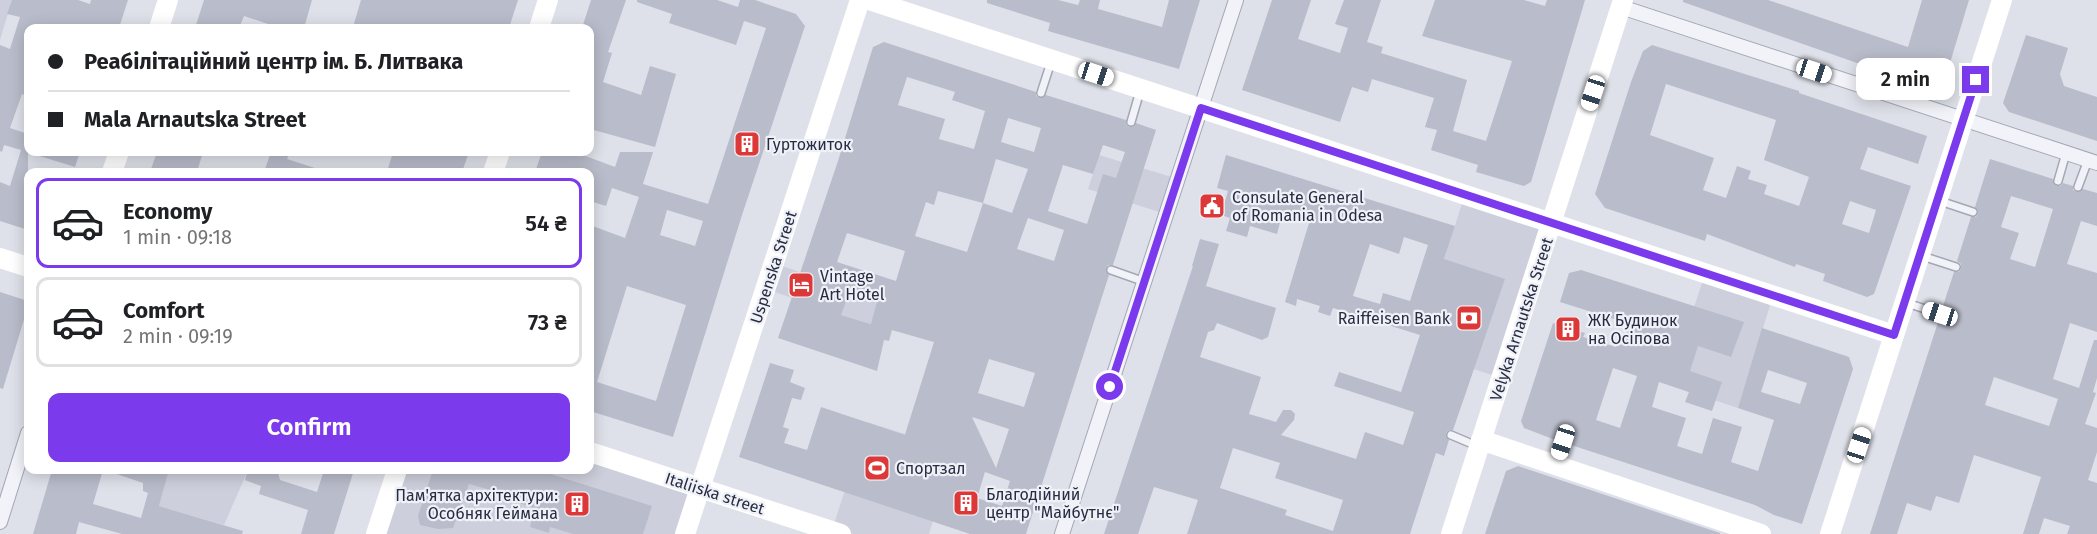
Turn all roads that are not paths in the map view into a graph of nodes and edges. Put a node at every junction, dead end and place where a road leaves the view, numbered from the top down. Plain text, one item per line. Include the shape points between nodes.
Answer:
1 (168, 0) edge
2 (548, 0) edge
3 (860, 0) edge
4 (869, 0) edge
5 (1236, 0) edge
6 (2002, 0) edge
7 (1622, 4) edge
8 (160, 24) edge
9 (540, 24) edge
10 (1052, 60) junction
11 (1140, 88) junction
12 (1041, 93) dead end
13 (1201, 108) junction
14 (1963, 120) junction
15 (1131, 122) dead end
16 (2066, 153) junction
17 (2092, 161) edge
18 (2058, 181) dead end
19 (2078, 188) dead end
20 (1938, 200) junction
21 (1973, 212) dead end
22 (1553, 223) junction
23 (1920, 255) junction
24 (0, 258) edge
25 (24, 266) edge
26 (1956, 267) dead end
27 (1111, 270) dead end
28 (1145, 282) junction
29 (1905, 302) junction
30 (1940, 314) dead end
31 (1894, 335) junction
32 (1451, 435) dead end
33 (1563, 442) dead end
34 (1480, 443) junction
35 (24, 446) edge
36 (594, 453) edge
37 (1555, 465) junction
38 (396, 474) edge
39 (700, 488) junction
40 (0, 522) edge
41 (376, 534) edge
42 (685, 534) edge
43 (841, 534) edge
44 (1062, 534) edge
45 (1451, 534) edge
46 (1761, 534) edge
47 (1830, 534) edge

1 - 8 main road
2 - 9 main road
3 - 39 main road, Uspenska Street
4 - 10 main road
5 - 13 street
6 - 14 main road
7 - 14 street
7 - 22 main road, Velyka Arnautska Street
10 - 11 main road
10 - 12 lane
11 - 13 main road
11 - 15 lane
13 - 22 main road
13 - 28 street
14 - 16 street
14 - 20 main road
16 - 17 street
16 - 18 lane
17 - 19 lane
20 - 21 lane
20 - 23 main road
22 - 31 main road
22 - 34 main road, Velyka Arnautska Street
23 - 26 lane
23 - 29 main road
24 - 25 main road
27 - 28 lane
28 - 44 street
29 - 30 lane
29 - 31 main road
31 - 47 main road
32 - 34 lane
33 - 37 lane
34 - 37 main road
34 - 45 main road, Velyka Arnautska Street
35 - 40 street
36 - 39 main road, Italiiska street
37 - 46 main road
38 - 41 main road
39 - 42 main road, Uspenska Street
39 - 43 main road, Italiiska street

